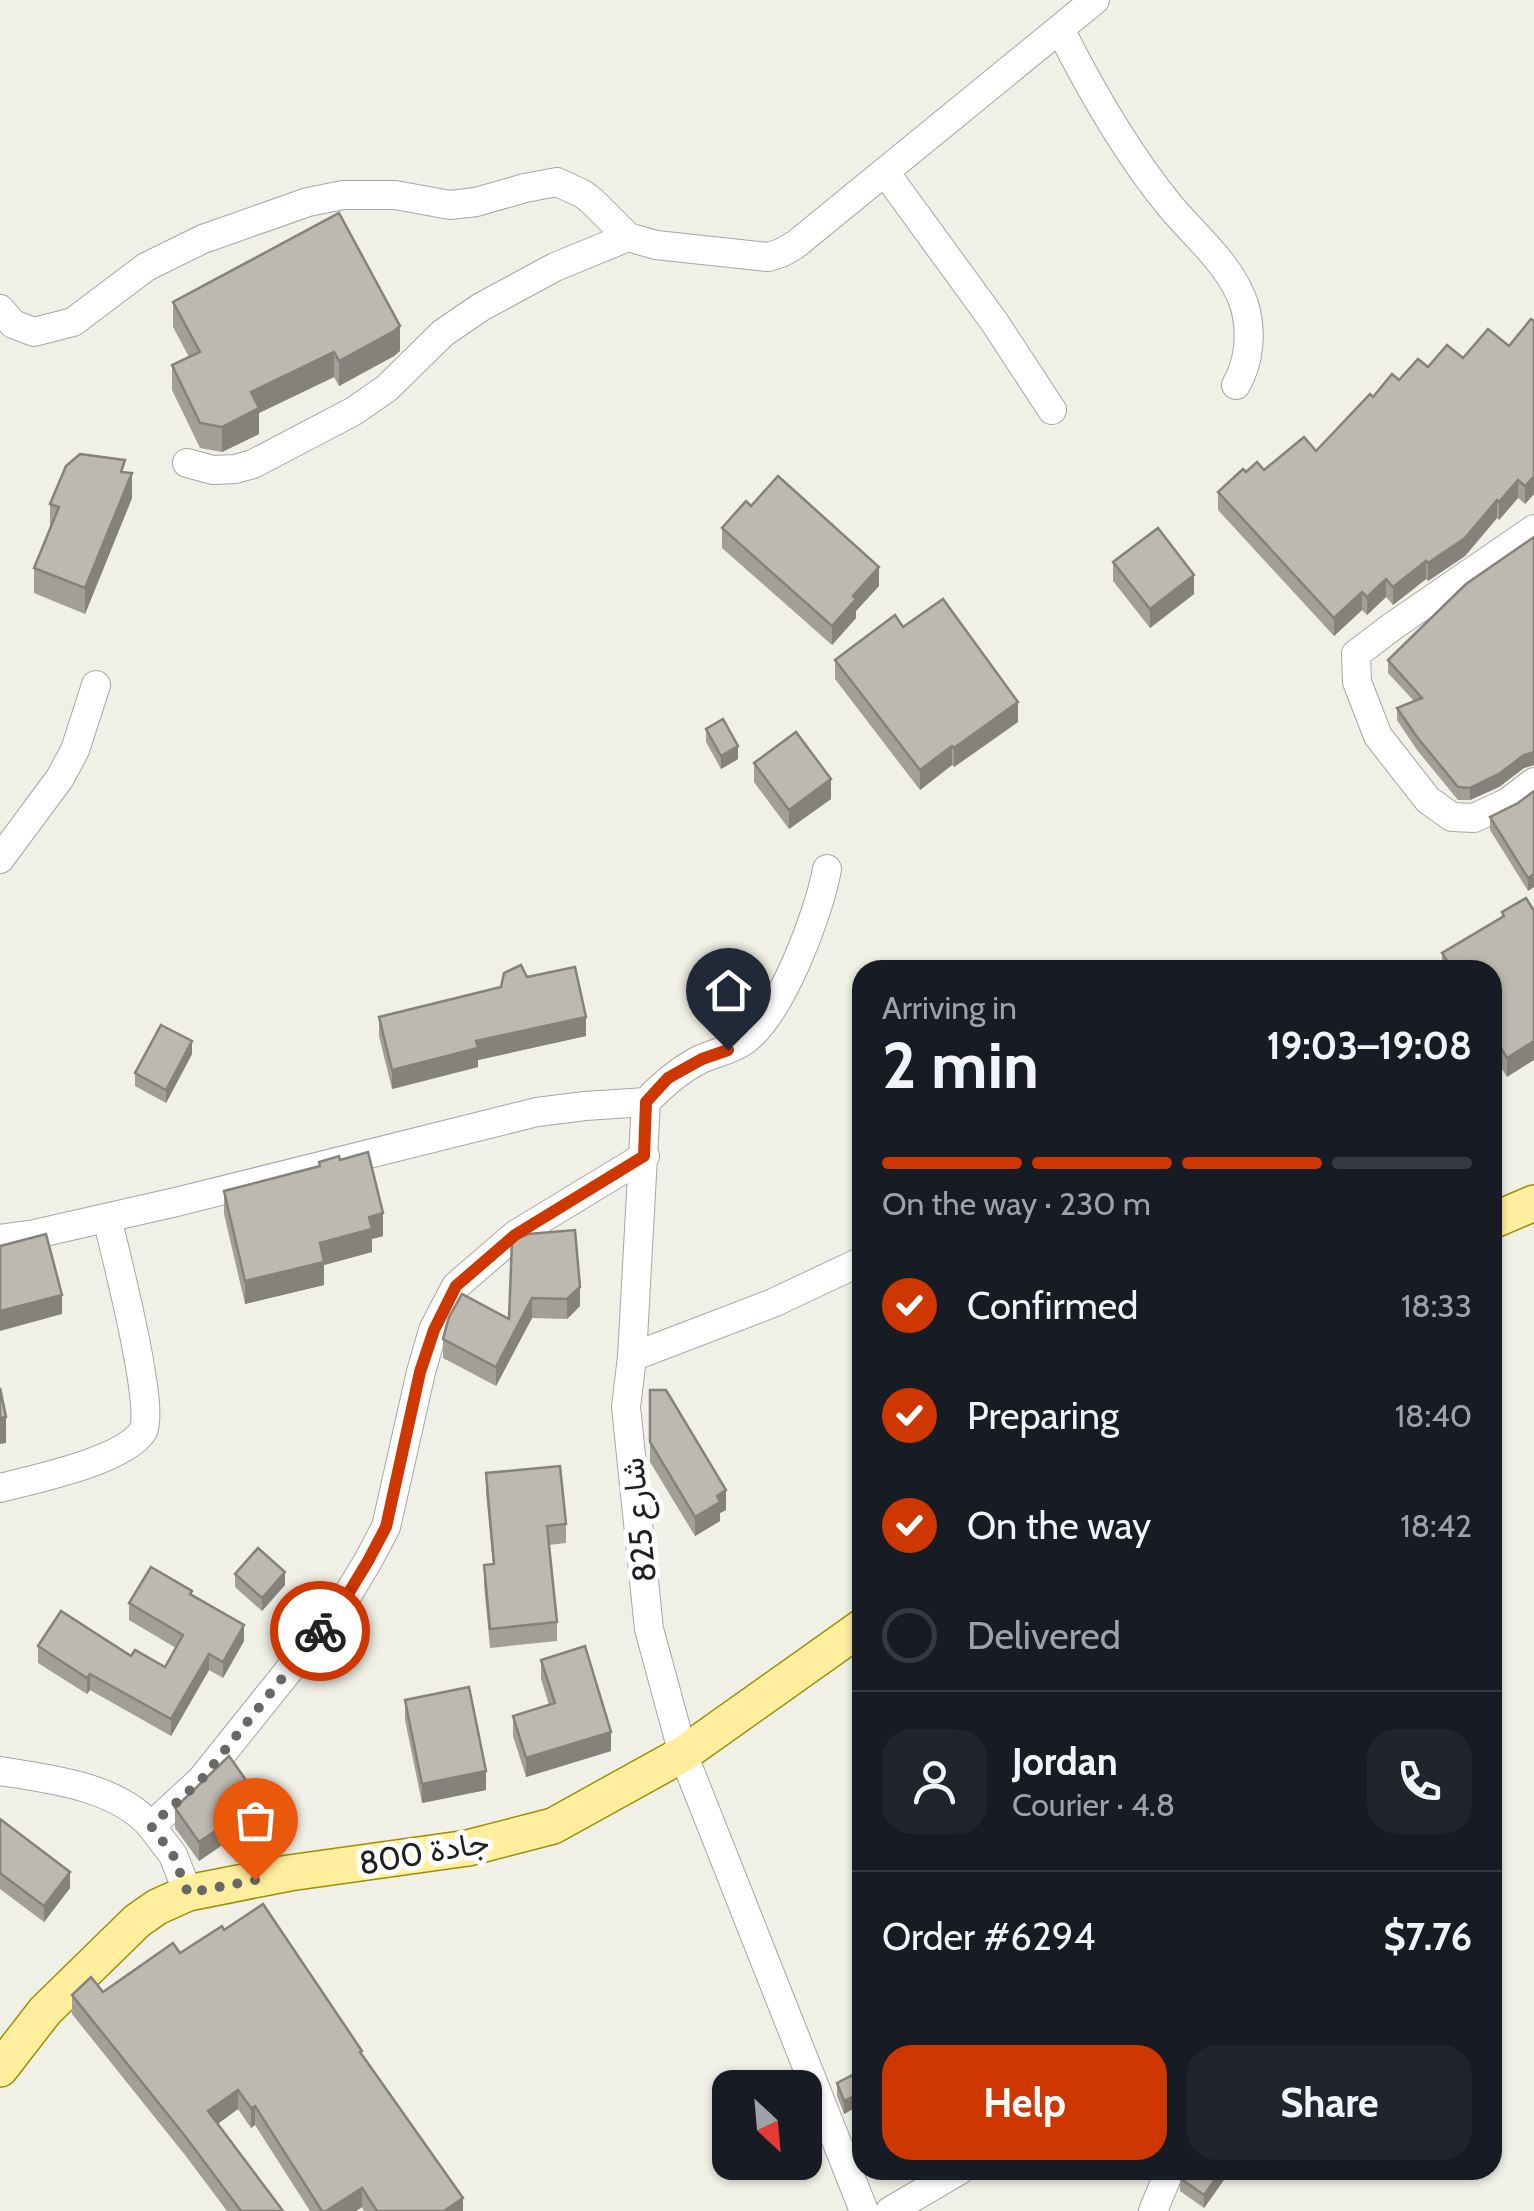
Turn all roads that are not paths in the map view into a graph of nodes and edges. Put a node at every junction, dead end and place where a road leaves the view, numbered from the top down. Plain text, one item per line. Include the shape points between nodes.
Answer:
1 (1096, 0) edge
2 (1060, 30) junction
3 (885, 172) junction
4 (628, 238) junction
5 (0, 310) edge
6 (1236, 385) dead end
7 (1052, 410) dead end
8 (188, 464) dead end
9 (1534, 529) edge
10 (96, 685) dead end
11 (1534, 782) edge
12 (0, 859) edge
13 (827, 869) dead end
14 (646, 1102) junction
15 (644, 1156) junction
16 (1534, 1203) edge
17 (1502, 1217) edge
18 (107, 1218) junction
19 (0, 1239) edge
20 (852, 1266) edge
21 (632, 1356) junction
22 (0, 1488) edge
23 (852, 1634) edge
24 (684, 1754) junction
25 (0, 1771) edge
26 (151, 1826) junction
27 (188, 1893) junction
28 (0, 2069) edge
29 (943, 2180) edge
30 (1166, 2180) edge
31 (864, 2211) edge
32 (890, 2211) edge
33 (1154, 2211) edge

1 - 2 street
2 - 3 street
2 - 6 street via 1144,170 1244,304 1249,335
3 - 4 street via 775,255
3 - 7 street
4 - 5 street via 583,194 557,182 450,205 395,194 343,195 204,239 146,267 74,322 34,332
4 - 8 street via 554,267 481,307 443,333 387,388 253,464 213,470
9 - 11 street via 1356,654 1357,682 1378,736 1428,800 1452,817 1474,818
10 - 12 street via 60,778
13 - 14 street via 797,958 758,1026 739,1044 668,1078
14 - 15 street, شارع 825
14 - 18 street via 536,1112
15 - 21 street, شارع 825
15 - 26 street via 515,1235 456,1286 420,1372 386,1527 368,1561 342,1604 201,1780
16 - 17 main road
18 - 19 street
18 - 22 street via 140,1369 144,1430 96,1460
20 - 21 street
21 - 24 street, شارع 825 via 626,1407 647,1612
23 - 24 main road, جادة 800
24 - 27 main road, جادة 800 via 553,1826 468,1848
24 - 31 street, شارع 825
25 - 26 street via 118,1801
26 - 27 street via 173,1855
27 - 28 main road, جادة 800 via 137,1920 45,2011
29 - 32 street
30 - 33 street

